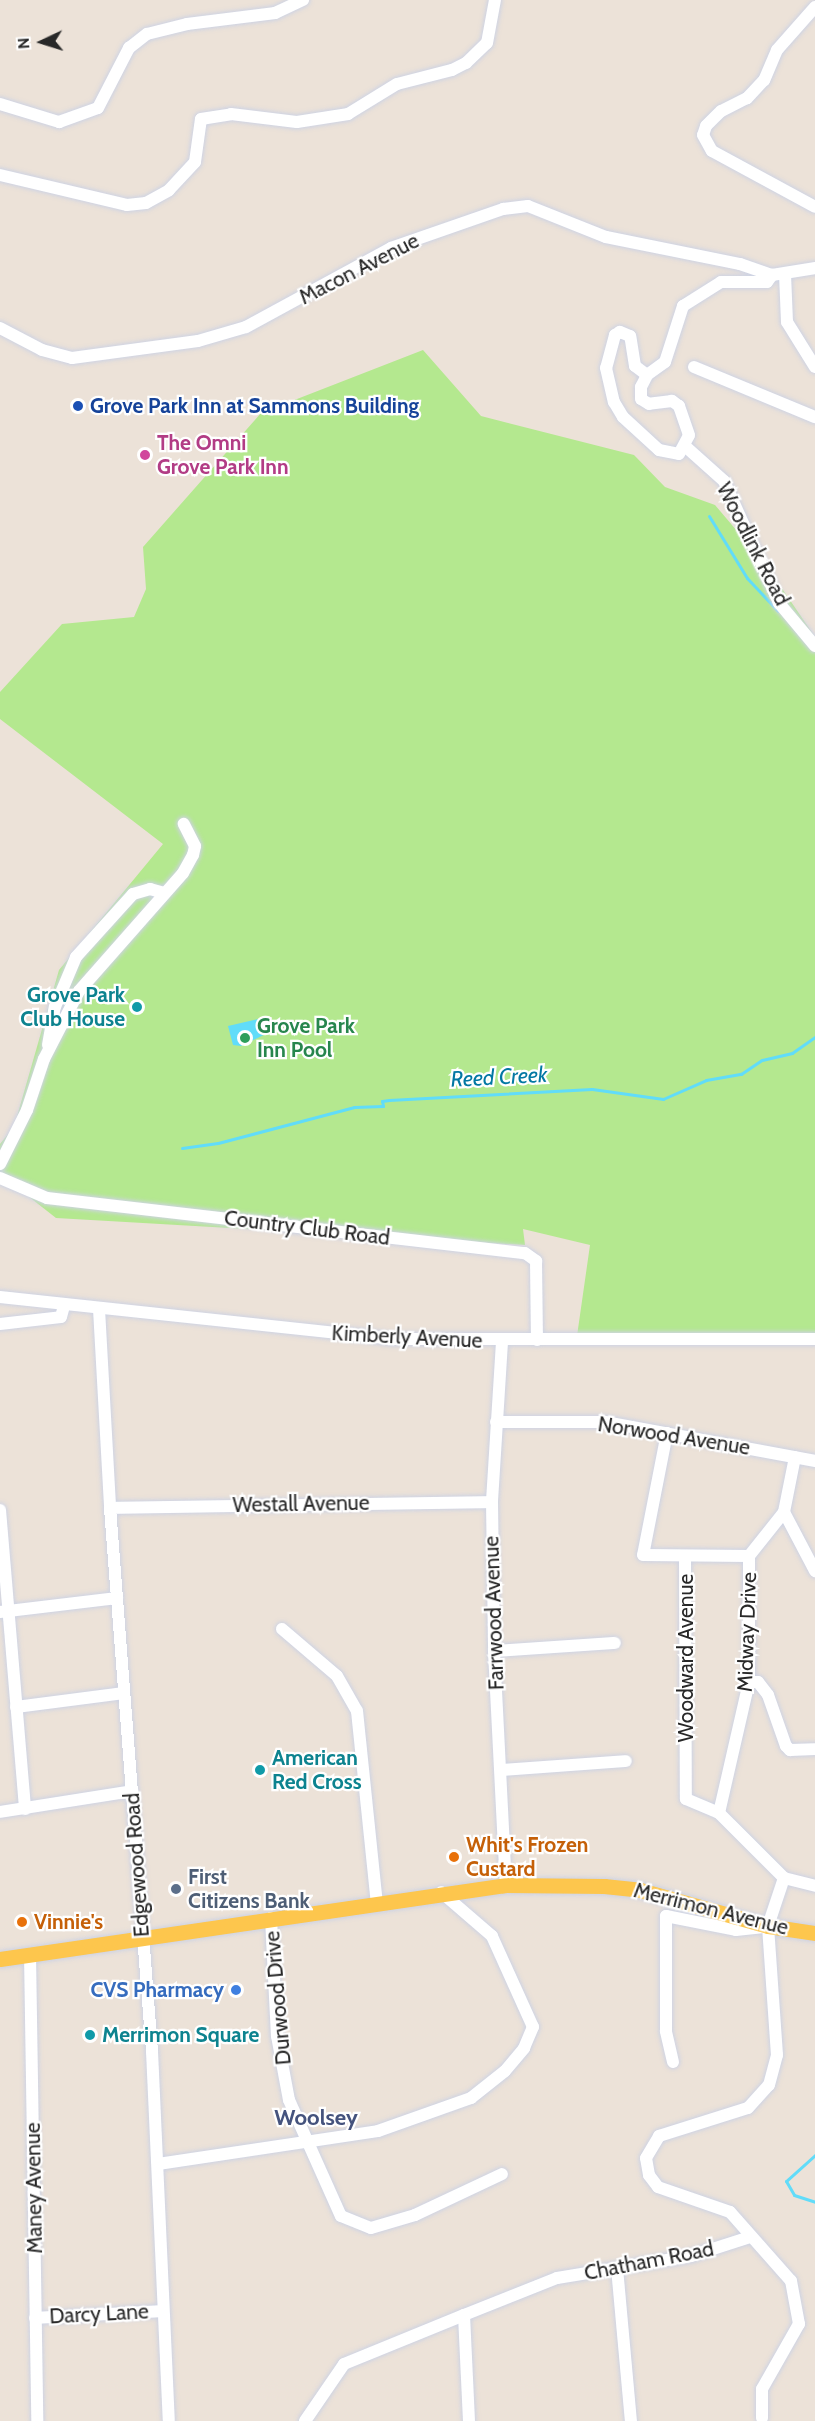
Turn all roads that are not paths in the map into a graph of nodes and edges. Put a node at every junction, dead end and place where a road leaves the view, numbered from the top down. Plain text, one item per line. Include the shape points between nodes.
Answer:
1 (303, 0) edge
2 (495, 0) edge
3 (815, 7) edge
4 (0, 104) edge
5 (0, 175) edge
6 (815, 207) edge
7 (815, 268) edge
8 (779, 275) junction
9 (0, 328) edge
10 (694, 367) dead end
11 (815, 368) edge
12 (647, 375) junction
13 (815, 417) edge
14 (686, 447) junction
15 (815, 645) edge
16 (184, 824) dead end
17 (164, 893) junction
18 (48, 1050) junction
19 (0, 1164) edge
20 (0, 1178) edge
21 (0, 1297) edge
22 (64, 1306) junction
23 (99, 1309) junction
24 (0, 1324) edge
25 (815, 1339) edge
26 (537, 1340) junction
27 (502, 1342) junction
28 (496, 1422) junction
29 (667, 1432) junction
30 (795, 1457) junction
31 (815, 1461) edge
32 (492, 1502) junction
33 (110, 1508) junction
34 (0, 1510) edge
35 (784, 1512) junction
36 (686, 1556) junction
37 (749, 1556) junction
38 (815, 1571) edge
39 (117, 1598) junction
40 (4, 1611) edge
41 (282, 1629) dead end
42 (615, 1643) dead end
43 (494, 1651) junction
44 (749, 1682) junction
45 (124, 1693) junction
46 (16, 1707) junction
47 (815, 1749) edge
48 (626, 1761) dead end
49 (501, 1770) junction
50 (132, 1791) junction
51 (25, 1809) junction
52 (0, 1812) edge
53 (719, 1813) junction
54 (784, 1878) junction
55 (506, 1886) junction
56 (815, 1886) edge
57 (441, 1892) junction
58 (377, 1903) junction
59 (271, 1918) junction
60 (768, 1926) junction
61 (815, 1933) edge
62 (143, 1937) junction
63 (30, 1954) junction
64 (0, 1959) edge
65 (673, 2062) dead end
66 (305, 2140) junction
67 (158, 2164) junction
68 (502, 2174) dead end
69 (750, 2237) junction
70 (617, 2268) junction
71 (163, 2311) junction
72 (464, 2315) junction
73 (36, 2318) junction
74 (762, 2418) dead end
75 (37, 2421) edge
76 (169, 2421) edge
77 (305, 2421) edge
78 (469, 2421) edge
79 (631, 2421) edge

1 - 4 street via 275,13 187,24 147,34 129,48 98,108 59,122
2 - 5 street via 487,43 466,63 397,84 348,114 297,122 231,114 201,119 195,162 169,190 146,203 127,205
3 - 6 street via 777,50 764,80 747,98 722,111 706,126 703,135 712,151
7 - 8 street
8 - 9 street, Macon Avenue via 606,237 538,207 502,208 390,248 246,327 153,349 72,358 42,350
8 - 11 street via 787,322
8 - 12 street via 766,282 721,282 683,306 665,362
10 - 13 street
12 - 14 street via 641,399 649,404 672,400 679,406 689,435
12 - 14 street via 635,366 630,336 620,332 615,335 606,368 614,402 623,417 669,455 679,454
14 - 15 street, Woodlink Road via 724,481 775,595
16 - 17 street via 195,846 193,855
17 - 18 street via 79,991
17 - 18 street via 150,889 133,894 76,957 55,1007
18 - 19 street via 27,1110
20 - 26 street, Country Club Road via 47,1198 525,1253 536,1261
21 - 22 street, Kimberly Avenue
22 - 23 street, Kimberly Avenue
22 - 24 street via 61,1317
23 - 27 street, Kimberly Avenue via 390,1339
23 - 33 street, Edgewood Road
25 - 26 street, Kimberly Avenue
26 - 27 street, Kimberly Avenue
27 - 28 street, Farrwood Avenue
28 - 29 street, Norwood Avenue via 605,1422
28 - 32 street, Farrwood Avenue
29 - 30 street, Norwood Avenue
29 - 36 street, Woodward Avenue via 643,1555
30 - 31 street, Norwood Avenue
30 - 35 street
32 - 33 street, Westall Avenue
32 - 43 street, Farrwood Avenue
33 - 39 street, Edgewood Road
34 - 40 street
35 - 37 street
35 - 38 street
36 - 37 street
36 - 53 street, Woodward Avenue via 686,1799
37 - 44 street, Midway Drive
39 - 40 street
39 - 45 street, Edgewood Road
40 - 46 street
41 - 58 street via 337,1677 357,1712
42 - 43 street
43 - 49 street, Farrwood Avenue
44 - 47 street via 758,1682 768,1695 786,1746 790,1750
44 - 53 street, Midway Drive
45 - 46 street
45 - 50 street, Edgewood Road
46 - 51 street
48 - 49 street
49 - 55 street, Farrwood Avenue
50 - 51 street
50 - 62 street, Edgewood Road
51 - 52 street
53 - 54 street, Woodward Avenue
54 - 56 street
54 - 60 street, Chatham Road
55 - 57 main road, Merrimon Avenue
55 - 60 main road, Merrimon Avenue via 640,1890
57 - 58 main road, Merrimon Avenue
57 - 66 street via 492,1936 533,2027 524,2048 505,2071 471,2098 378,2131
58 - 59 main road, Merrimon Avenue
59 - 62 main road, Merrimon Avenue
59 - 66 street, Durwood Drive via 277,2036 289,2100
60 - 61 main road, Merrimon Avenue
60 - 65 street via 736,1930 666,1916 666,2031
60 - 69 street, Chatham Road via 777,2055 769,2085 748,2108 659,2136 646,2158 649,2175 658,2187 730,2211
62 - 63 main road, Merrimon Avenue
62 - 67 street, Edgewood Road
63 - 64 main road, Merrimon Avenue
63 - 73 street, Maney Avenue
66 - 67 street
66 - 68 street, Durwood Drive via 341,2216 371,2228 415,2215
67 - 71 street, Edgewood Road
69 - 70 street, Chatham Road via 691,2256
69 - 74 street via 783,2271 799,2308 799,2324 792,2340 762,2389
70 - 72 street, Chatham Road via 557,2278
70 - 79 street
71 - 73 street, Darcy Lane
71 - 76 street, Edgewood Road
72 - 77 street, Chatham Road via 344,2364
72 - 78 street
73 - 75 street, Maney Avenue

